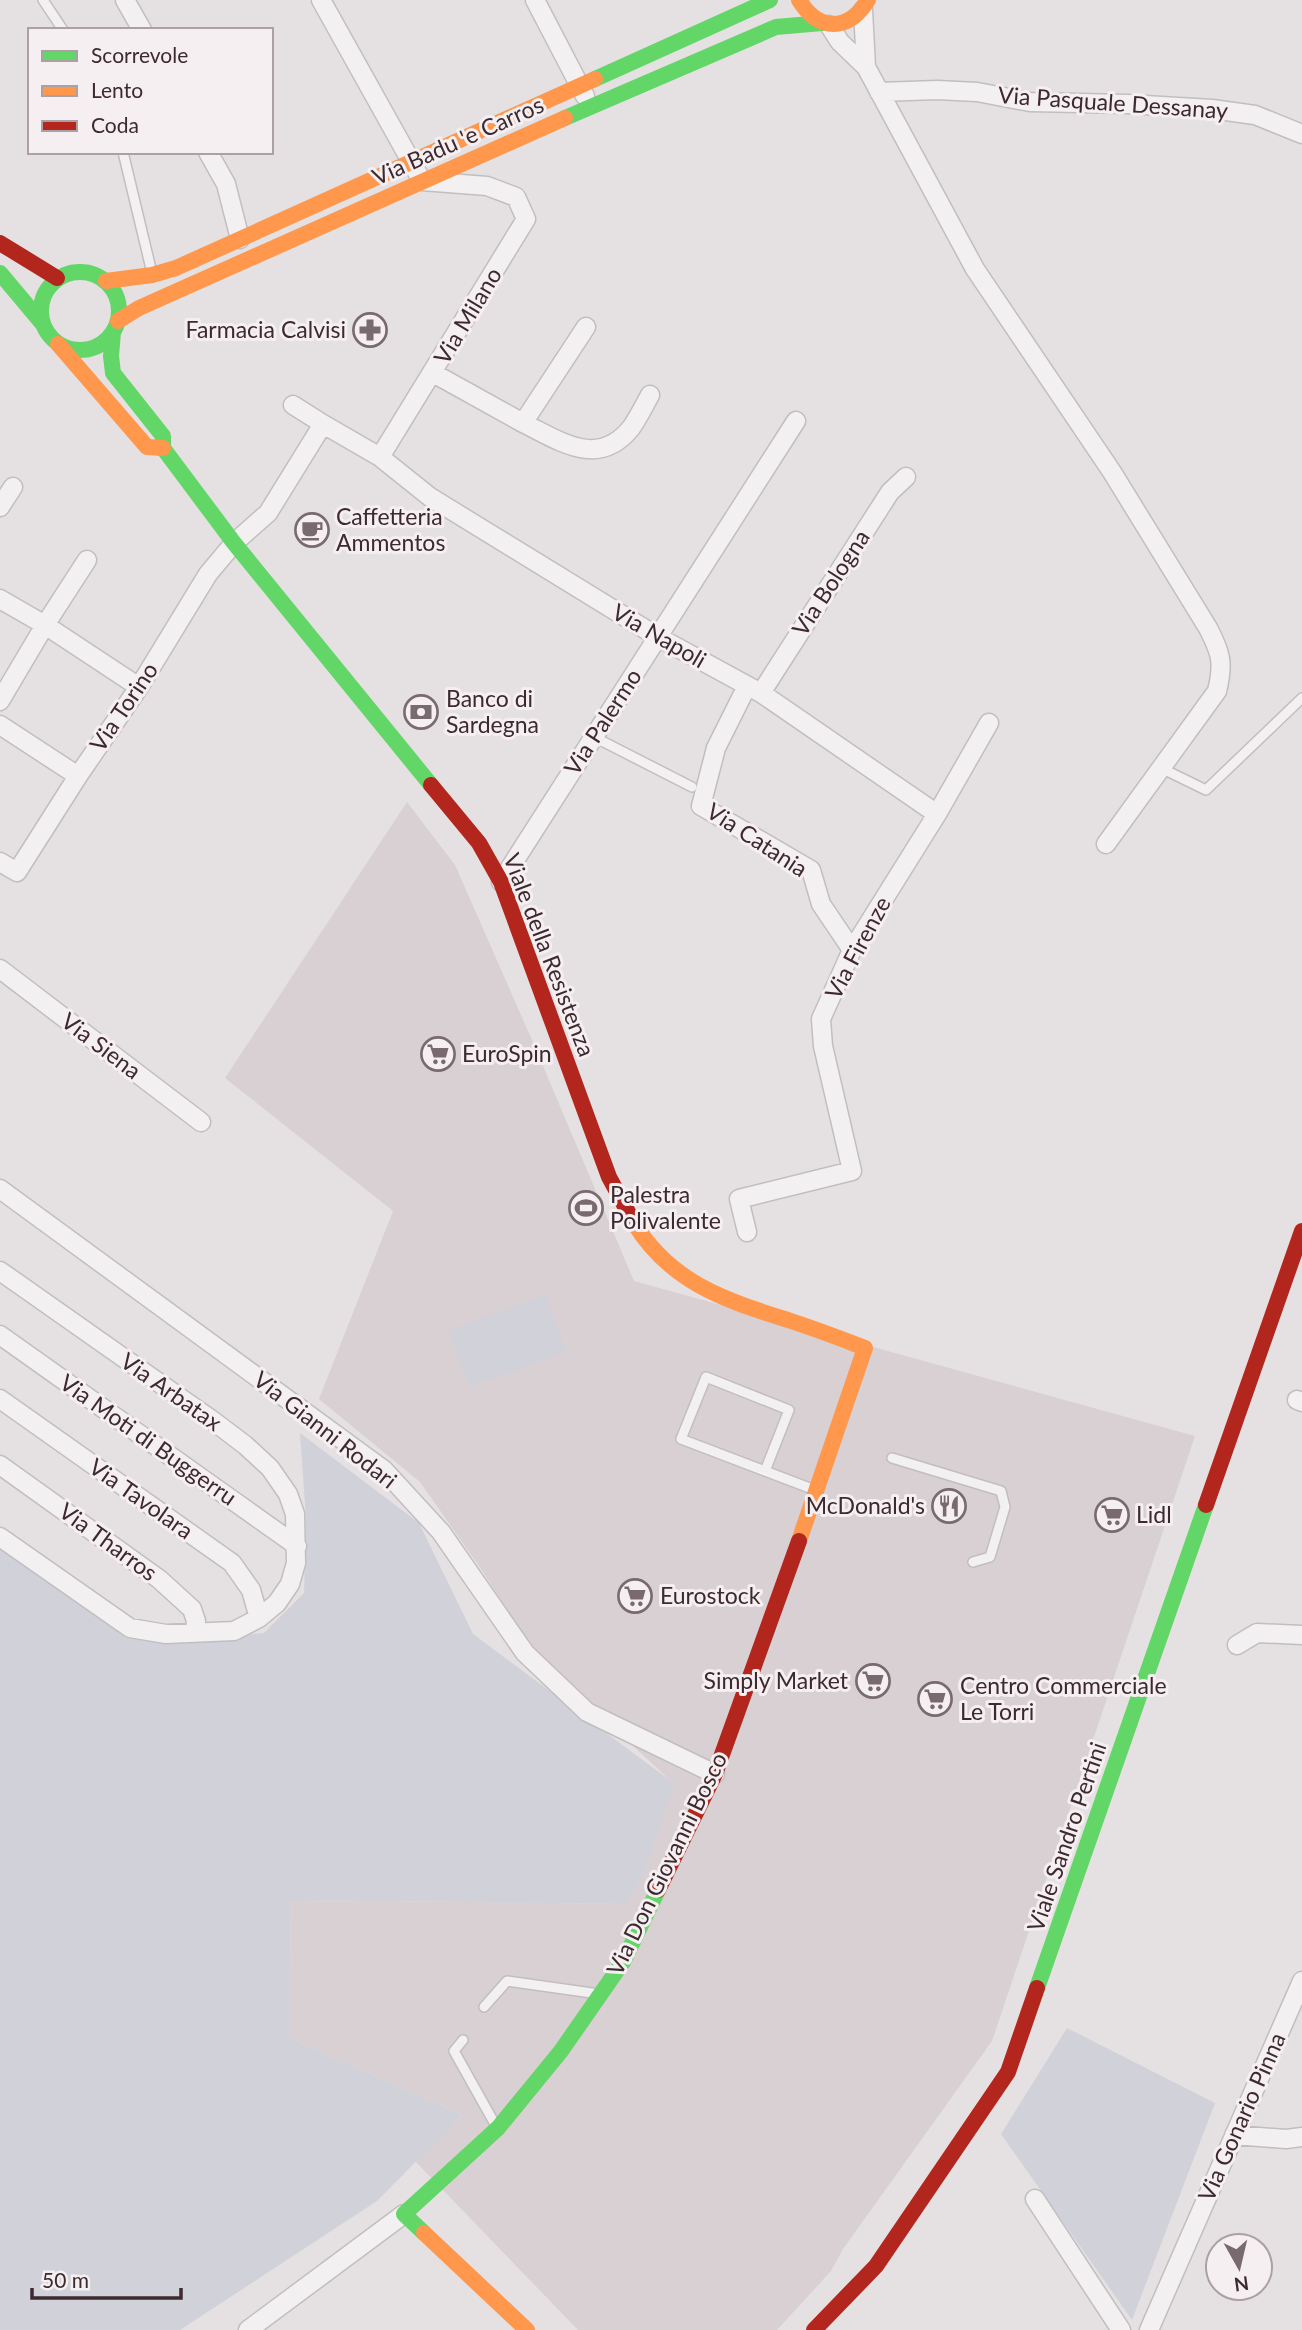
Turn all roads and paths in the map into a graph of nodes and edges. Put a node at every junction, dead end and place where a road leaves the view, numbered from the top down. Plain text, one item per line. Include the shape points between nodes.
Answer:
1 (43, 0) edge
2 (125, 0) edge
3 (321, 0) edge
4 (535, 0) edge
5 (770, 0) edge
6 (799, 0) edge
7 (865, 5) edge
8 (826, 24) junction
9 (62, 28) edge
10 (141, 28) edge
11 (866, 67) junction
12 (580, 86) junction
13 (879, 92) junction
14 (589, 107) junction
15 (1302, 134) edge
16 (123, 154) edge
17 (209, 154) edge
18 (411, 162) junction
19 (422, 181) junction
20 (240, 239) junction
21 (0, 243) edge
22 (0, 273) edge
23 (152, 275) junction
24 (57, 278) junction
25 (106, 281) junction
26 (42, 323) junction
27 (116, 326) junction
28 (586, 327) dead end
29 (58, 344) junction
30 (433, 373) junction
31 (650, 395) dead end
32 (293, 405) dead end
33 (796, 421) dead end
34 (523, 423) junction
35 (323, 424) junction
36 (163, 449) junction
37 (380, 457) junction
38 (906, 477) dead end
39 (13, 487) dead end
40 (0, 507) edge
41 (234, 543) junction
42 (87, 560) dead end
43 (0, 599) edge
44 (45, 625) junction
45 (658, 637) junction
46 (139, 687) junction
47 (754, 690) junction
48 (1302, 698) edge
49 (0, 701) edge
50 (989, 723) dead end
51 (0, 725) edge
52 (594, 737) junction
53 (1163, 768) junction
54 (78, 776) junction
55 (692, 788) dead end
56 (937, 814) junction
57 (1106, 844) dead end
58 (0, 862) edge
59 (501, 882) junction
60 (852, 950) junction
61 (0, 969) edge
62 (201, 1122) dead end
63 (0, 1189) edge
64 (1302, 1231) edge
65 (747, 1232) dead end
66 (0, 1271) edge
67 (0, 1335) edge
68 (865, 1348) joint
69 (0, 1399) edge
70 (892, 1458) dead end
71 (0, 1465) edge
72 (765, 1471) junction
73 (815, 1490) junction
74 (0, 1537) edge
75 (297, 1546) junction
76 (973, 1562) dead end
77 (259, 1618) junction
78 (195, 1633) junction
79 (1302, 1635) edge
80 (1237, 1645) dead end
81 (715, 1774) junction
82 (1302, 1981) edge
83 (601, 1994) junction
84 (484, 2007) dead end
85 (463, 2040) dead end
86 (498, 2128) junction
87 (1234, 2136) junction
88 (1302, 2137) edge
89 (1035, 2199) dead end
90 (404, 2214) junction
91 (248, 2330) edge
92 (527, 2330) edge
93 (814, 2330) edge
94 (1121, 2330) edge
95 (1149, 2330) edge

1 - 9 lane
2 - 10 street
3 - 18 street
4 - 12 street
5 - 12 main road, Via Badu 'e Carros
6 - 8 main road via 812,17
7 - 8 main road, Via Badu 'e Carros via 854,19
7 - 11 street
8 - 11 street
8 - 14 main road, Via Badu 'e Carros via 776,27
11 - 13 street
12 - 14 street
12 - 18 main road, Via Badu 'e Carros
13 - 15 street, Via Pasquale Dessanay via 977,92 1030,102 1213,109 1255,115
13 - 53 street via 975,269 1112,472 1219,649 1222,670 1217,691
14 - 19 main road, Via Badu 'e Carros
16 - 23 lane
17 - 20 street via 226,184
18 - 19 street
18 - 20 main road, Via Badu 'e Carros
19 - 27 main road, Via Badu 'e Carros via 150,303
19 - 30 street, Via Milano via 487,186 516,197 526,219
20 - 23 main road, Via Badu 'e Carros
21 - 24 main road
22 - 26 main road
23 - 25 main road, Via Badu 'e Carros
24 - 25 main road via 82,271
24 - 26 main road via 42,298
25 - 27 main road via 118,299
26 - 29 main road
27 - 29 main road via 94,348 70,349
27 - 36 main road, Viale della Resistenza via 113,373 163,436
28 - 34 street
29 - 36 main road, Viale della Resistenza via 147,447
30 - 34 street
30 - 37 street, Via Milano
31 - 34 street via 630,429 609,447 576,448
32 - 35 street
33 - 45 street, Via Palermo
35 - 37 street
35 - 41 street via 268,513
36 - 41 main road, Viale della Resistenza
37 - 45 street, Via Napoli via 430,497
38 - 47 street, Via Bologna via 890,492
39 - 40 street
41 - 46 street, Via Torino via 208,574
41 - 59 main road, Viale della Resistenza via 479,843
42 - 44 street
43 - 44 street
44 - 46 street
44 - 49 street
45 - 47 street, Via Napoli
45 - 52 street, Via Palermo
46 - 54 street, Via Torino
47 - 56 street, Via Napoli
47 - 60 street, Via Catania via 716,748 701,806 811,870 821,904
48 - 53 lane via 1206,790
50 - 56 street, Via Firenze
51 - 54 street
52 - 55 lane
52 - 59 street, Via Palermo
53 - 57 street
54 - 58 street, Via Torino via 16,872
56 - 60 street, Via Firenze
59 - 68 main road, Viale della Resistenza via 608,1177 657,1254 687,1280 720,1299
60 - 65 street, Via Firenze via 821,1019 852,1171 739,1199
61 - 62 street, Via Siena
63 - 81 street, Via Gianni Rodari via 384,1470 441,1532 525,1653 587,1712
64 - 93 main road, Viale Sandro Pertini via 1008,2073 876,2266
66 - 75 street, Via Arbatax via 212,1420 271,1468 295,1514
67 - 75 street, Via Moti di Buggerru
68 - 73 main road, Via Don Giovanni Bosco
69 - 77 street, Via Tavolara via 232,1563 251,1590
70 - 76 lane via 1001,1491 1005,1507 990,1557
71 - 78 street, Via Tharros via 159,1579 192,1609
72 - 72 lane via 789,1410 706,1377 681,1439
72 - 73 lane
73 - 81 main road, Via Don Giovanni Bosco
74 - 78 street via 130,1628
75 - 77 street, Via Arbatax via 290,1584
77 - 78 street via 234,1631
79 - 80 street via 1257,1633
81 - 83 main road, Via Don Giovanni Bosco via 623,1962
82 - 87 street, Via Gonario Pinna
83 - 84 lane via 507,1982
83 - 86 main road, Via Don Giovanni Bosco
85 - 86 lane via 454,2052
86 - 90 main road, Via Don Giovanni Bosco
87 - 88 street
87 - 95 street, Via Gonario Pinna
89 - 94 street
90 - 91 street, Via Don Giovanni Bosco
90 - 92 main road

